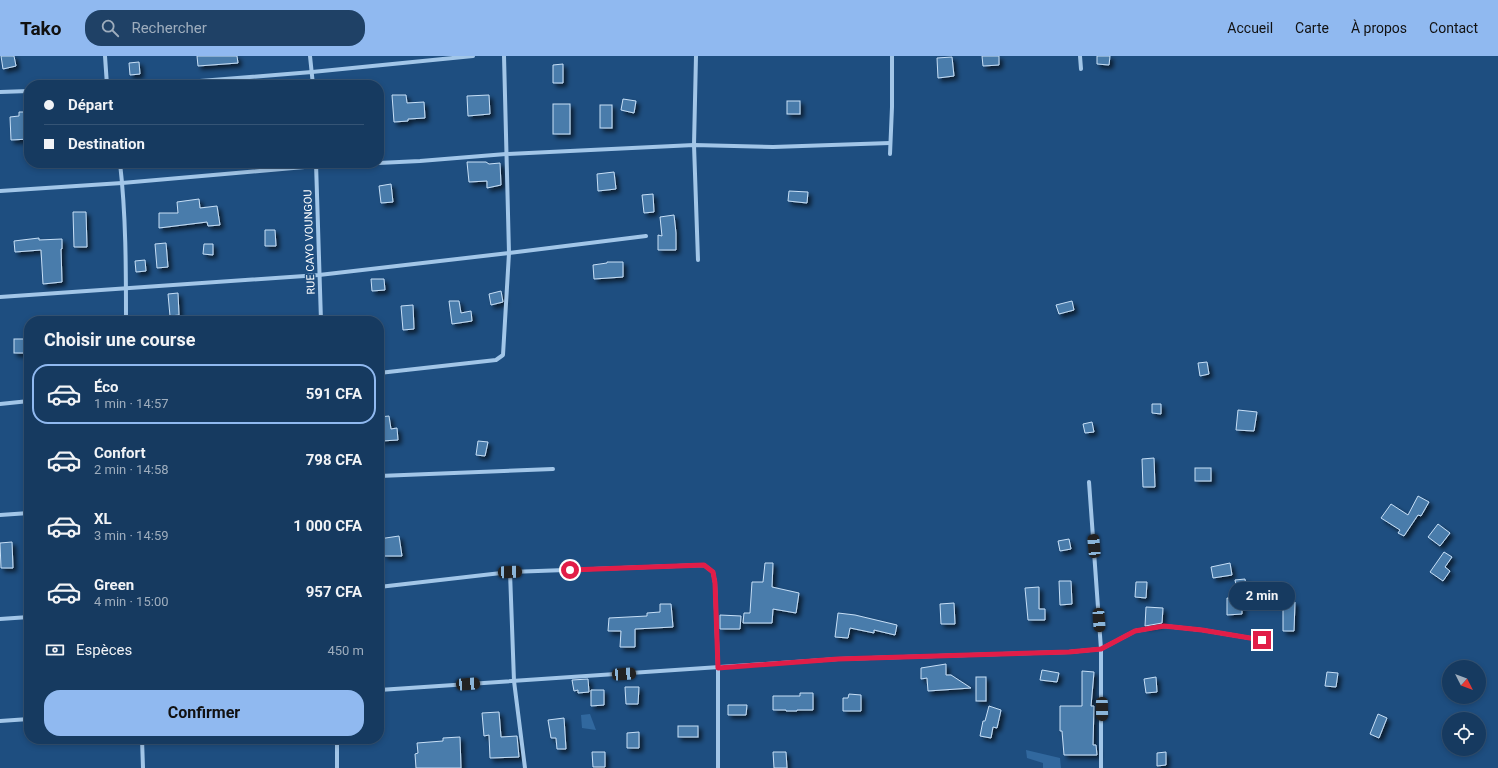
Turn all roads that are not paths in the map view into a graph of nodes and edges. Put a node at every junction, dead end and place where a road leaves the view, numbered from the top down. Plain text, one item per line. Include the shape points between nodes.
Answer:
1 (105, 56) edge
2 (310, 56) edge
3 (473, 56) edge
4 (504, 56) edge
5 (696, 56) edge
6 (892, 56) edge
7 (1080, 56) edge
8 (1081, 69) dead end
9 (312, 72) junction
10 (107, 80) edge
11 (212, 80) edge
12 (313, 80) edge
13 (24, 91) edge
14 (0, 92) edge
15 (890, 143) junction
16 (694, 146) junction
17 (506, 154) junction
18 (890, 154) dead end
19 (384, 162) edge
20 (120, 168) edge
21 (284, 168) edge
22 (316, 168) edge
23 (122, 183) junction
24 (0, 190) edge
25 (646, 236) dead end
26 (508, 254) junction
27 (698, 260) dead end
28 (319, 275) junction
29 (126, 288) junction
30 (0, 297) edge
31 (126, 316) edge
32 (321, 316) edge
33 (384, 372) edge
34 (24, 402) edge
35 (0, 404) edge
36 (553, 469) dead end
37 (384, 476) edge
38 (1089, 482) dead end
39 (24, 513) edge
40 (0, 515) edge
41 (510, 572) junction
42 (384, 586) edge
43 (24, 617) edge
44 (0, 619) edge
45 (1262, 640) dead end
46 (1101, 649) junction
47 (718, 668) junction
48 (514, 681) junction
49 (384, 690) edge
50 (24, 719) edge
51 (0, 721) edge
52 (142, 744) edge
53 (337, 744) edge
54 (143, 768) edge
55 (337, 768) edge
56 (525, 768) edge
57 (718, 768) edge
58 (1101, 768) edge

1 - 10 street
2 - 9 street
3 - 9 street
4 - 17 street
5 - 16 street
6 - 15 street
7 - 8 street
9 - 11 street
9 - 12 street
13 - 14 street
15 - 16 street via 773,147
15 - 18 street
16 - 17 street
16 - 27 street
17 - 19 street
17 - 26 street
20 - 23 street
21 - 23 street
22 - 28 street, RUE CAYO VOUNGOU
23 - 24 street
23 - 29 street
25 - 26 street
26 - 28 street
26 - 33 street via 503,355 496,360
28 - 29 street
28 - 32 street, RUE CAYO VOUNGOU
29 - 30 street
29 - 31 street
34 - 35 street
36 - 37 street
38 - 46 street
39 - 40 street
41 - 42 street
41 - 47 street via 704,565 713,572 715,583
41 - 48 street
43 - 44 street
45 - 46 street via 1164,626 1135,631
46 - 47 street via 838,659
46 - 58 street
47 - 48 street
47 - 57 street
48 - 49 street
48 - 56 street
50 - 51 street
52 - 54 street
53 - 55 street

